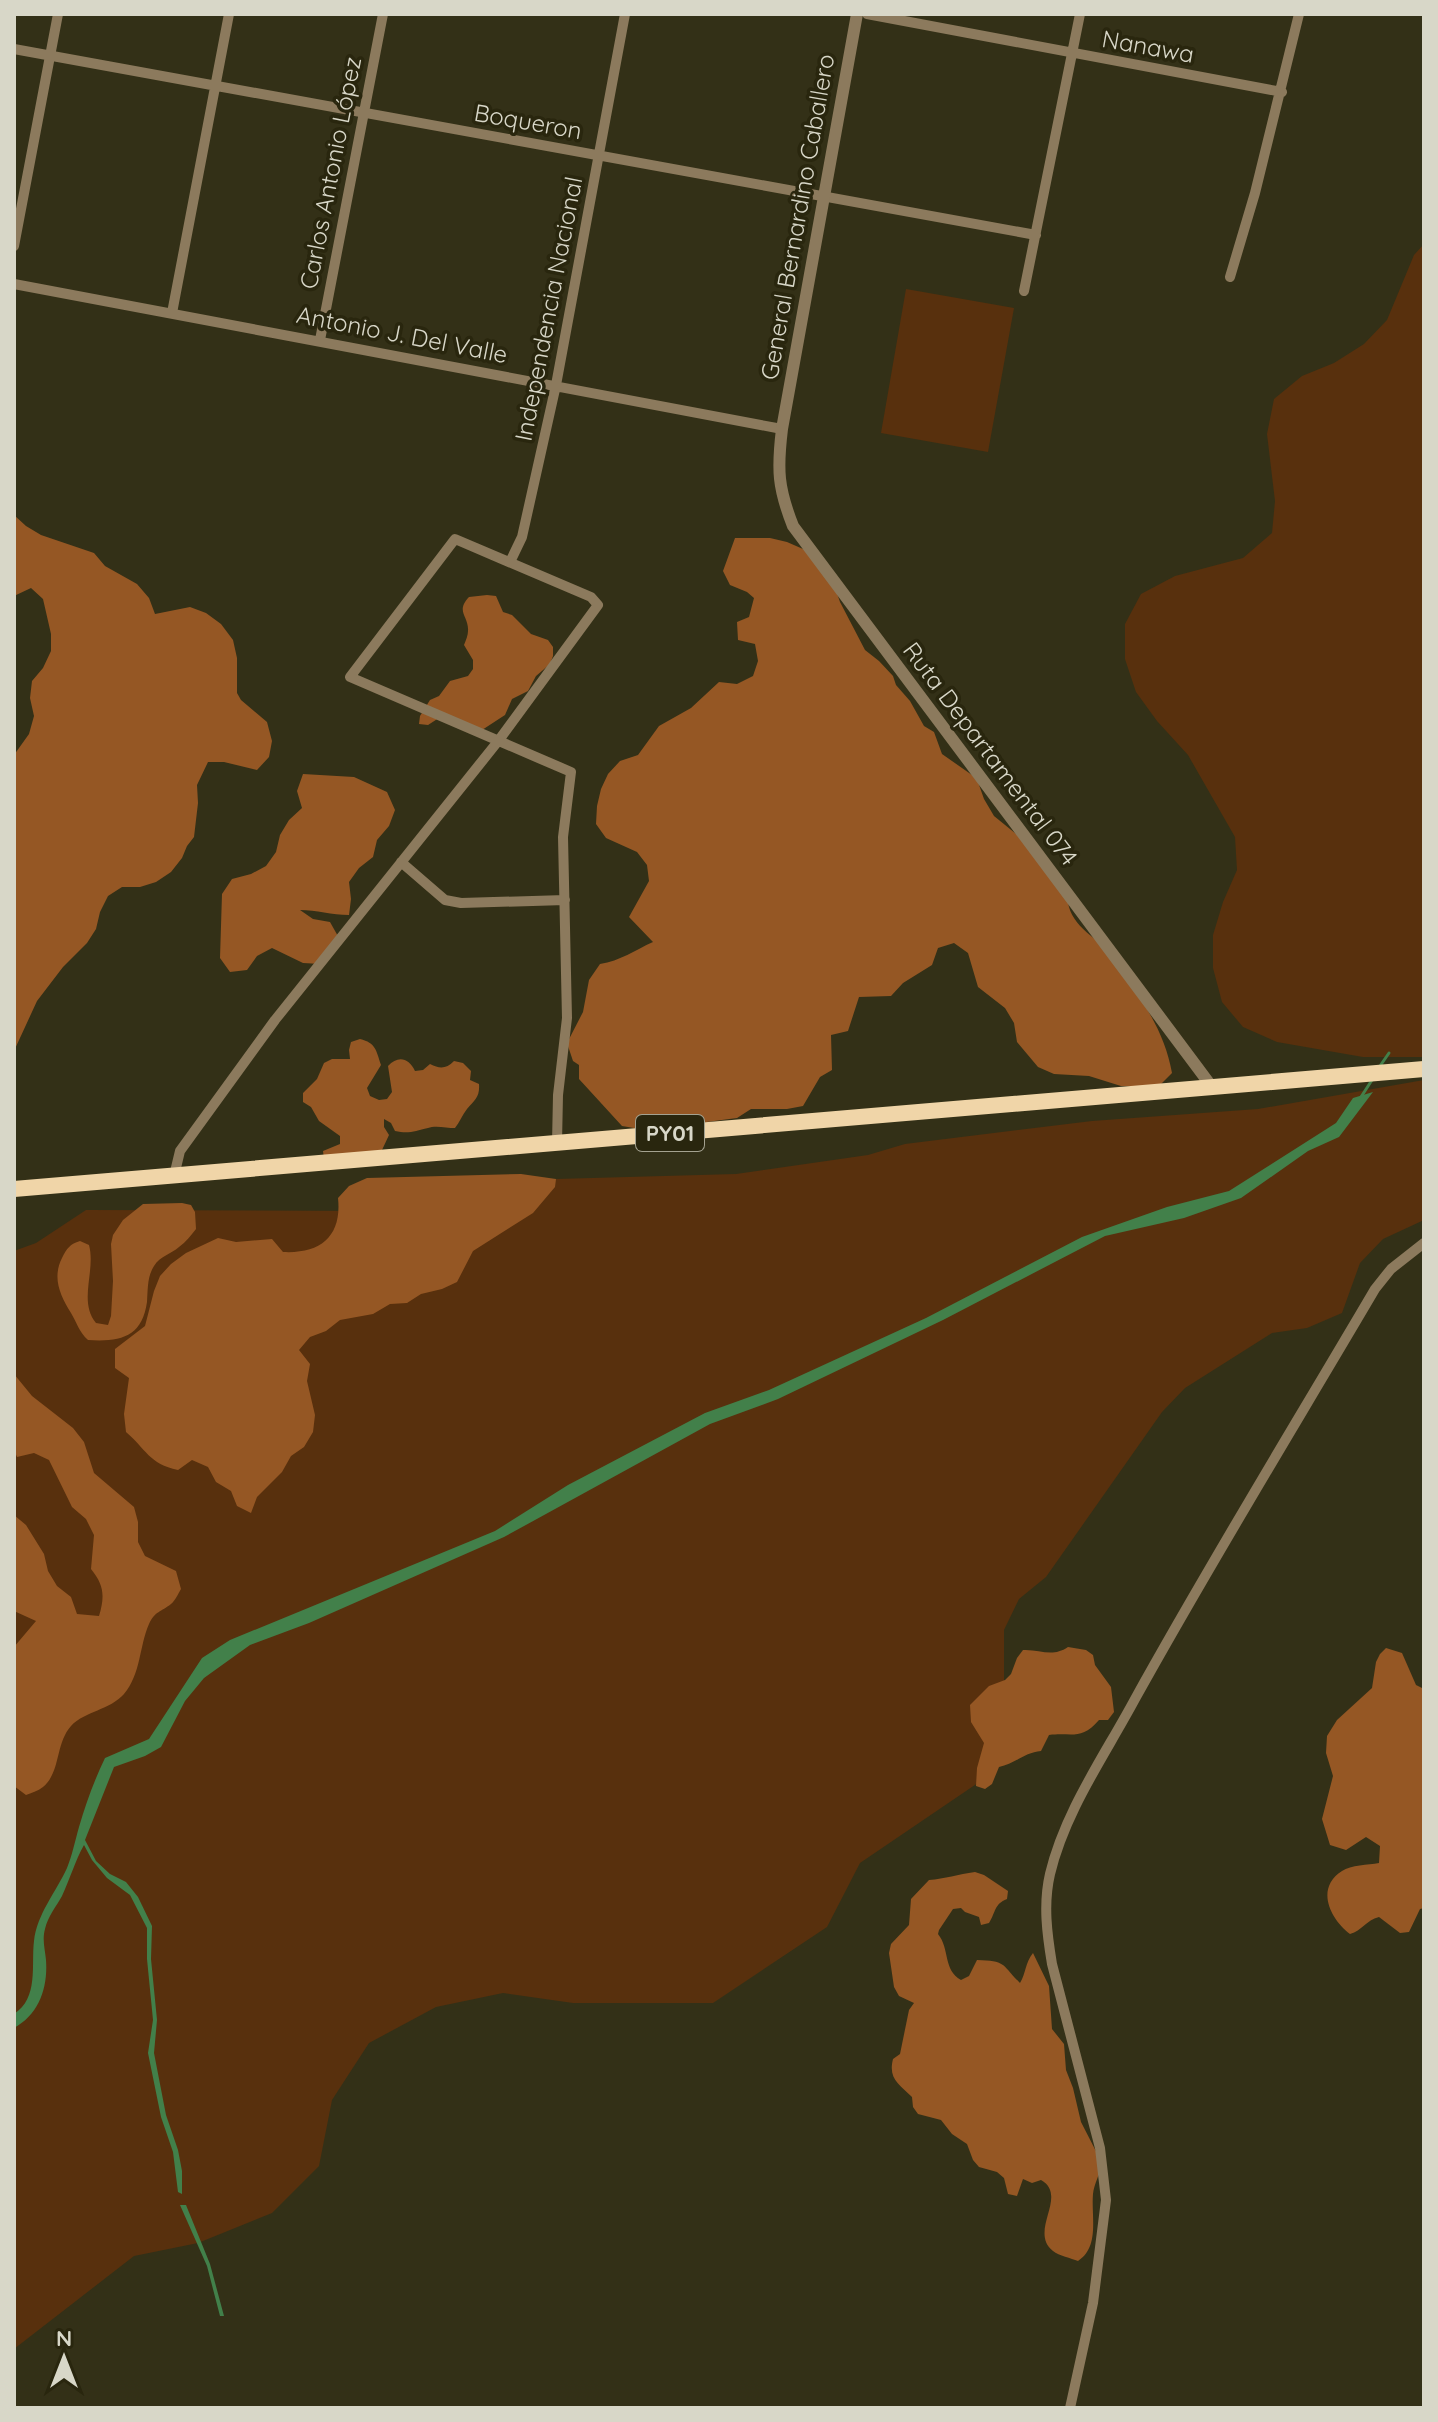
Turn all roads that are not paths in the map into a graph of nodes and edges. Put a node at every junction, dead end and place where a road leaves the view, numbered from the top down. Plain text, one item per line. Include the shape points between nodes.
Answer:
1 (58, 14) edge
2 (229, 14) edge
3 (383, 14) edge
4 (625, 14) edge
5 (857, 14) edge
6 (867, 14) edge
7 (1080, 14) edge
8 (1299, 14) edge
9 (14, 49) edge
10 (1072, 53) junction
11 (51, 55) junction
12 (215, 85) junction
13 (1282, 92) junction
14 (362, 112) junction
15 (599, 155) junction
16 (824, 196) junction
17 (1036, 235) junction
18 (14, 246) edge
19 (1230, 277) dead end
20 (14, 284) edge
21 (1024, 291) dead end
22 (172, 313) junction
23 (320, 340) junction
24 (556, 385) junction
25 (782, 429) junction
26 (510, 562) junction
27 (499, 740) junction
28 (401, 862) junction
29 (565, 900) junction
30 (1424, 1069) edge
31 (1212, 1087) junction
32 (557, 1143) junction
33 (174, 1176) junction
34 (14, 1189) edge
35 (1424, 1243) edge
36 (1070, 2408) edge

1 - 11 street
2 - 12 street
3 - 14 street, Carlos Antonio López
4 - 15 street, Independencia Nacional
5 - 16 street, General Bernardino Caballero
6 - 10 street, Nanawa
7 - 10 street
8 - 13 street
9 - 11 street, Boqueron
10 - 13 street, Nanawa
10 - 17 street
11 - 12 street, Boqueron
11 - 18 street
12 - 14 street, Boqueron
12 - 22 street
13 - 19 street
14 - 15 street, Boqueron
14 - 23 street, Carlos Antonio López
15 - 16 street, Boqueron
15 - 24 street, Independencia Nacional
16 - 17 street, Boqueron
16 - 25 street, General Bernardino Caballero
17 - 21 street
20 - 22 street, Antonio J. Del Valle
22 - 23 street, Antonio J. Del Valle
23 - 24 street, Antonio J. Del Valle
24 - 25 street, Antonio J. Del Valle
24 - 26 street, Independencia Nacional via 522,537
25 - 31 street, Ruta Departamental 074 via 778,477 793,526
26 - 27 street via 591,597 598,605
26 - 27 street via 455,539 350,677
27 - 28 street
27 - 29 street via 571,772 563,837
28 - 29 street via 445,900
28 - 33 street via 226,1087 180,1151
29 - 32 street via 567,1018
30 - 31 highway, PY01
31 - 32 highway, PY01
32 - 33 highway, PY01
33 - 34 highway, PY01
35 - 36 street via 1391,1269 1367,1302 1157,1660 1073,1813 1050,1873 1047,1935 1100,2148 1106,2200 1093,2303

